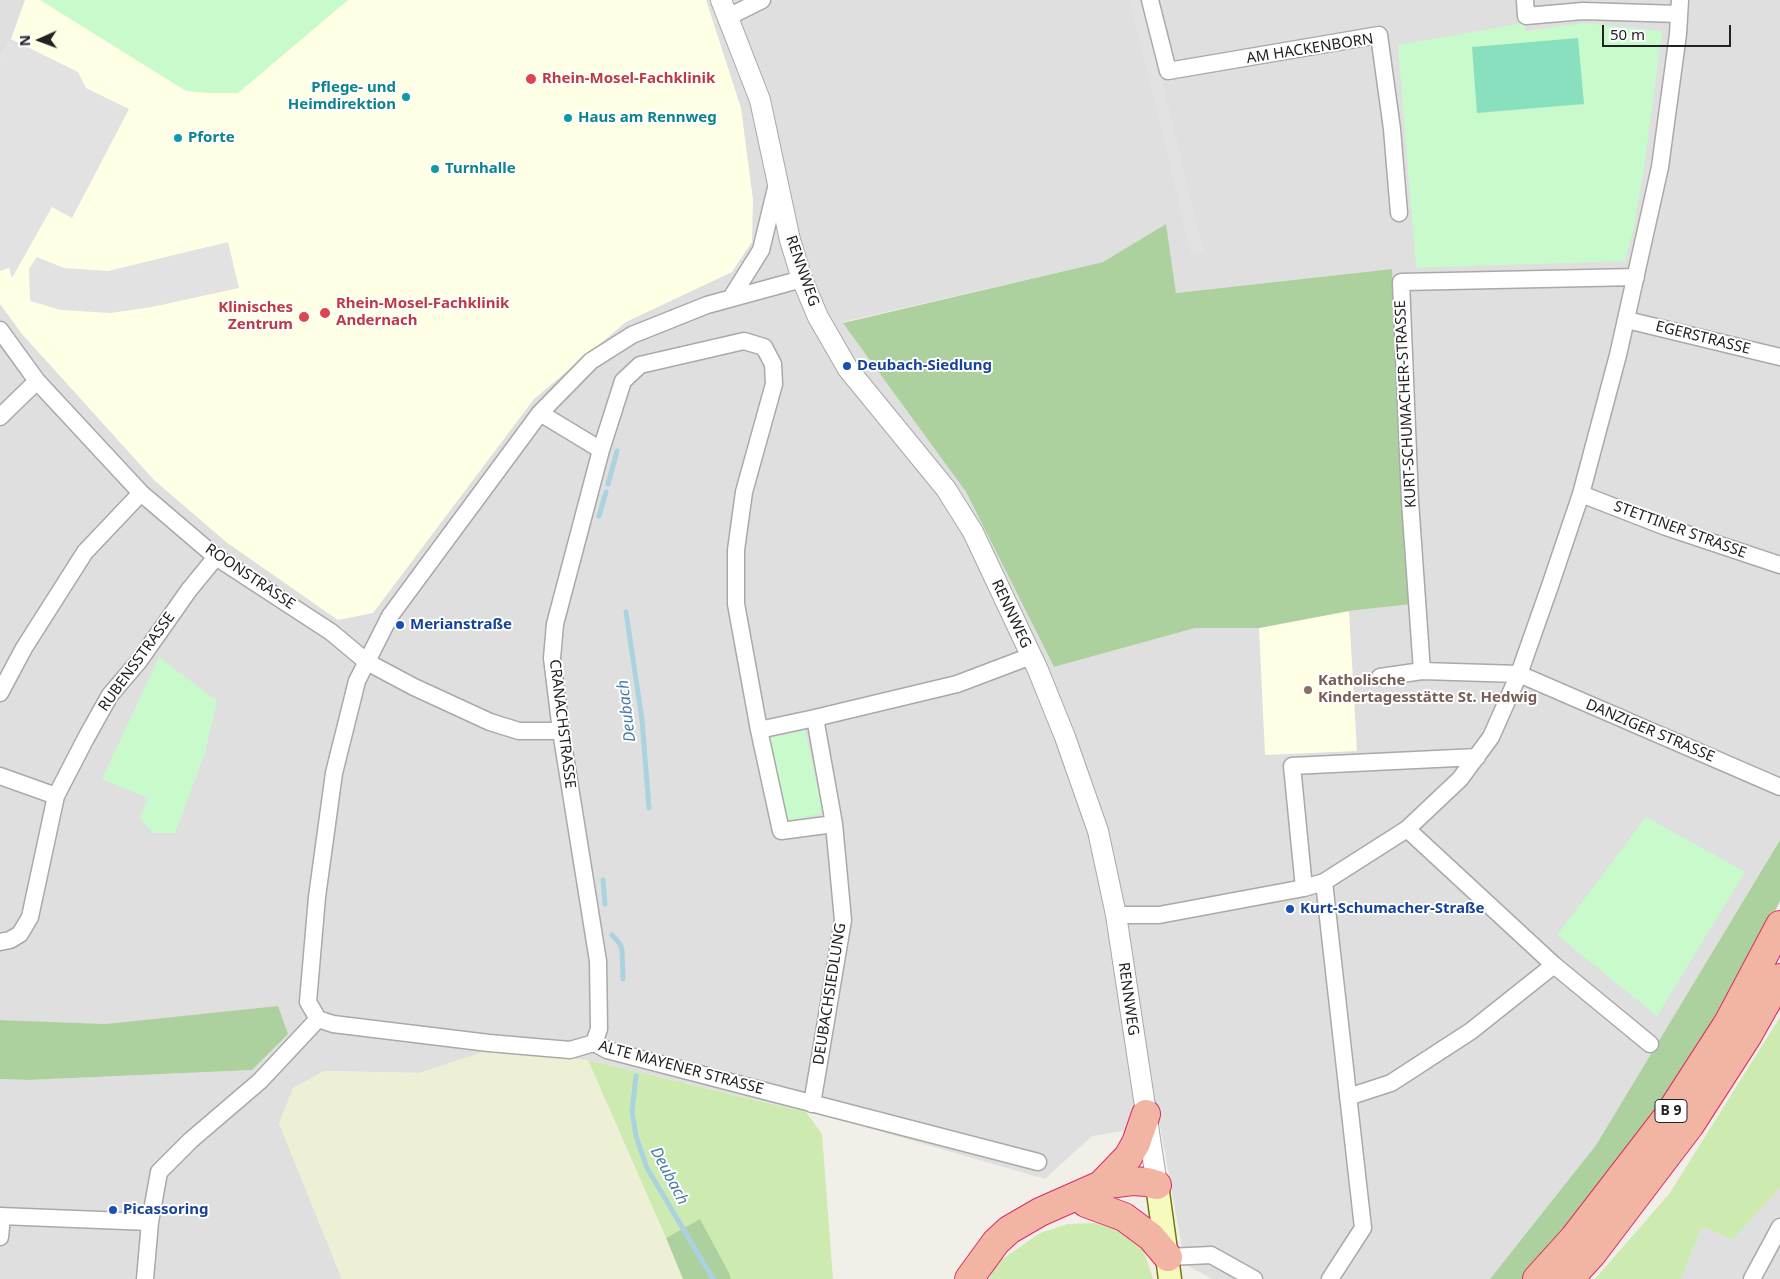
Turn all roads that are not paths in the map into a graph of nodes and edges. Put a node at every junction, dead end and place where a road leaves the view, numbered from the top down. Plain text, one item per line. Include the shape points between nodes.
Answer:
1 (762, 0) edge
2 (1150, 0) edge
3 (1525, 0) edge
4 (1680, 7) edge
5 (725, 9) edge
6 (778, 182) junction
7 (1399, 213) dead end
8 (1636, 277) junction
9 (802, 279) junction
10 (731, 298) junction
11 (1627, 320) junction
12 (0, 330) edge
13 (1780, 357) edge
14 (37, 381) junction
15 (540, 413) junction
16 (0, 417) edge
17 (601, 450) junction
18 (141, 493) junction
19 (1580, 494) junction
20 (216, 557) junction
21 (1780, 566) edge
22 (1031, 656) junction
23 (367, 662) junction
24 (1422, 671) junction
25 (1519, 674) junction
26 (1380, 677) dead end
27 (0, 693) edge
28 (815, 718) junction
29 (759, 730) junction
30 (560, 731) junction
31 (1477, 757) junction
32 (0, 776) edge
33 (1780, 787) edge
34 (56, 796) junction
35 (834, 824) junction
36 (1407, 829) junction
37 (1324, 882) junction
38 (1304, 888) junction
39 (1116, 914) junction
40 (1780, 926) edge
41 (5, 941) edge
42 (1554, 965) junction
43 (1780, 978) edge
44 (318, 1018) junction
45 (594, 1044) junction
46 (1650, 1044) dead end
47 (1348, 1097) junction
48 (812, 1104) junction
49 (1146, 1114) junction
50 (1038, 1162) dead end
51 (1157, 1185) junction
52 (1094, 1194) junction
53 (1, 1216) edge
54 (150, 1222) junction
55 (1780, 1227) edge
56 (0, 1237) edge
57 (1169, 1268) edge
58 (145, 1279) edge
59 (969, 1279) edge
60 (1254, 1279) edge
61 (1330, 1279) edge
62 (1537, 1279) edge
63 (1569, 1279) edge
64 (1752, 1279) edge

1 - 5 street
2 - 7 street, AM HACKENBORN via 1168,71 1379,35
3 - 4 street via 1526,16
4 - 8 street via 1660,167
5 - 6 street, RENNWEG via 760,100
6 - 9 street, RENNWEG
6 - 10 street via 761,250
8 - 11 street
8 - 24 street, KURT-SCHUMACHER-STRASSE via 1401,282 1410,501
9 - 10 street
9 - 22 street, RENNWEG via 818,317 848,369 953,499 973,532
10 - 15 street via 632,335 591,362
11 - 13 street, EGERSTRASSE
11 - 19 street
12 - 14 street, ROONSTRASSE
14 - 16 street
14 - 18 street, ROONSTRASSE
15 - 17 street
15 - 23 street via 390,616
17 - 29 street via 623,381 640,365 744,341 764,347 773,364 774,384 744,492 736,550 736,604
17 - 30 street, CRANACHSTRASSE via 555,624 552,658
18 - 20 street, ROONSTRASSE
18 - 27 street via 85,552 24,648
19 - 21 street, STETTINER STRASSE
19 - 25 street
20 - 23 street, ROONSTRASSE via 331,632
20 - 34 street, RUBENSSTRASSE via 110,696
22 - 28 street via 957,684
22 - 39 street, RENNWEG via 1065,737 1098,831
23 - 30 street, ROONSTRASSE via 490,722 519,731
23 - 44 street via 357,681 334,773 318,887 308,1002
24 - 25 street
24 - 26 street
25 - 31 street via 1491,737
25 - 33 street, DANZIGER STRASSE
28 - 29 street
28 - 35 street, DEUBACHSIEDLUNG
29 - 35 street via 781,831
30 - 45 street, CRANACHSTRASSE via 598,961 599,1022
31 - 36 street via 1460,779
31 - 38 street via 1292,766
32 - 34 street
34 - 41 street, RUBENSSTRASSE via 30,917 20,934
35 - 48 street, DEUBACHSIEDLUNG via 843,920
36 - 37 street
36 - 42 street
37 - 38 street
37 - 47 street
38 - 39 street via 1158,915
39 - 49 street, RENNWEG
40 - 62 highway, B 9 via 1728,1023 1668,1116 1574,1238
42 - 46 street
42 - 47 street via 1471,1031 1399,1078
43 - 63 highway, B 9 via 1690,1125 1592,1254
44 - 45 street, ALTE MAYENER STRASSE via 333,1024 489,1043 570,1050
44 - 54 street via 260,1081 159,1172
45 - 48 street, ALTE MAYENER STRASSE
47 - 61 street via 1363,1228
48 - 50 street, ALTE MAYENER STRASSE
49 - 51 street, RENNWEG
49 - 52 highway via 1128,1157
51 - 52 highway via 1132,1181
51 - 57 main road, RENNWEG
52 - 57 highway via 1151,1238
52 - 59 highway via 1024,1220 996,1242
53 - 54 street
53 - 56 street
54 - 58 street
55 - 64 street
57 - 60 street via 1211,1255

